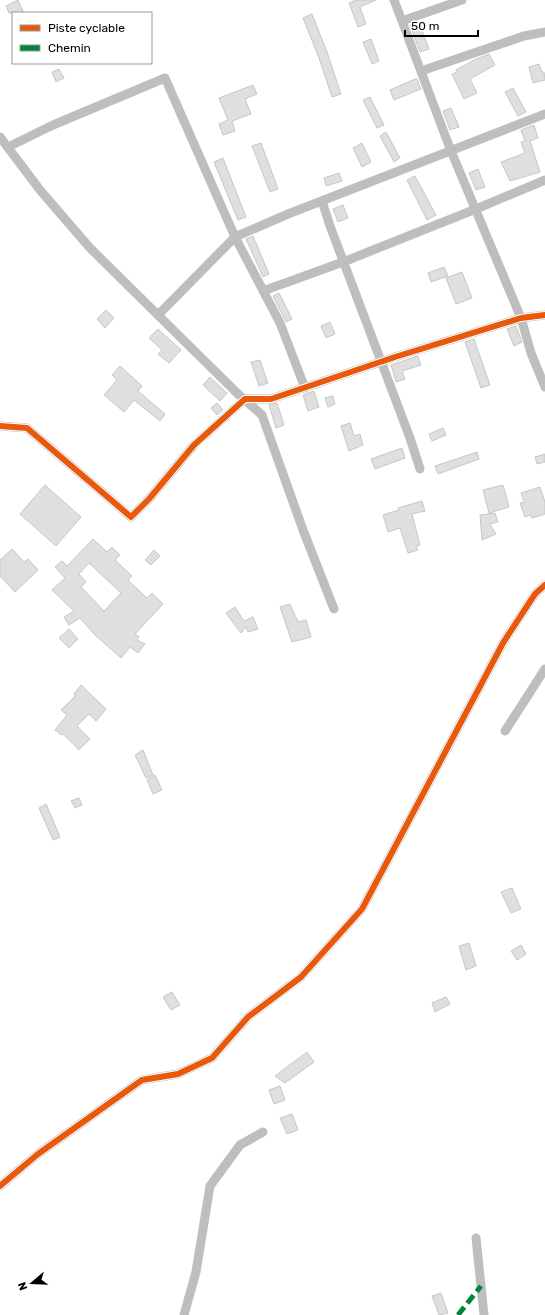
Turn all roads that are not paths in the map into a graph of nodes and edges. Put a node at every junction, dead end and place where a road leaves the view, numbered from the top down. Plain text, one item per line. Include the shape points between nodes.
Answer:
1 (394, 0) edge
2 (462, 0) edge
3 (402, 21) junction
4 (545, 32) edge
5 (422, 72) junction
6 (545, 114) edge
7 (0, 137) edge
8 (8, 147) junction
9 (451, 151) junction
10 (545, 180) edge
11 (322, 201) junction
12 (476, 209) junction
13 (235, 237) junction
14 (343, 262) junction
15 (263, 291) junction
16 (158, 315) junction
17 (545, 315) edge
18 (521, 318) junction
19 (380, 362) junction
20 (545, 387) edge
21 (305, 388) junction
22 (245, 399) junction
23 (0, 426) edge
24 (420, 469) dead end
25 (545, 585) edge
26 (334, 609) dead end
27 (545, 669) edge
28 (505, 731) dead end
29 (263, 1132) dead end
30 (0, 1186) edge
31 (476, 1238) dead end
32 (184, 1315) edge
33 (484, 1315) edge

1 - 3 street
2 - 3 street
3 - 5 street
4 - 5 street via 524,36
5 - 9 street
6 - 9 street
7 - 8 street
8 - 13 street via 53,125 165,78
8 - 16 street via 40,190 90,248
9 - 11 street
9 - 12 street
10 - 12 street
11 - 13 street
11 - 14 street
12 - 14 street
12 - 18 street
13 - 15 street
13 - 16 street
14 - 15 street
14 - 19 street
15 - 21 street via 280,323
16 - 22 street
17 - 18 street
18 - 19 street
18 - 20 street
19 - 21 street
19 - 24 street
21 - 22 street via 271,399
22 - 23 street via 194,444 131,517 27,428
22 - 26 street via 262,415
25 - 30 street via 535,594 503,643 362,909 301,977 248,1017 212,1058 178,1074 142,1080 38,1154
27 - 28 street
29 - 32 street via 240,1145 210,1186 196,1272
31 - 33 street

